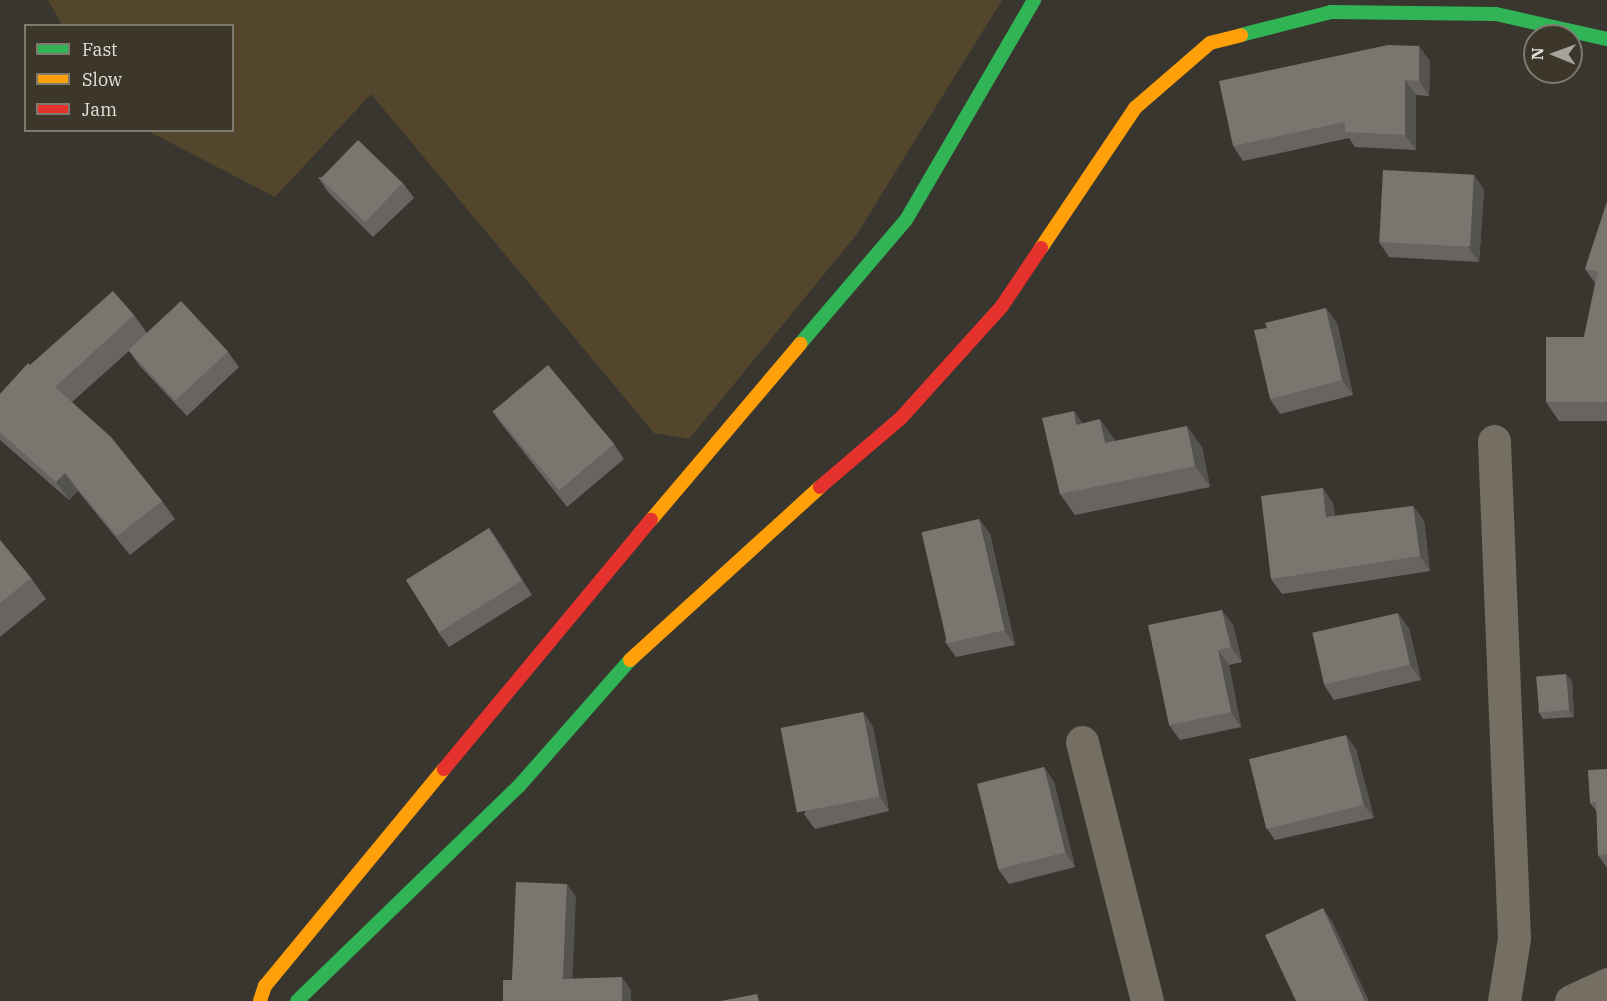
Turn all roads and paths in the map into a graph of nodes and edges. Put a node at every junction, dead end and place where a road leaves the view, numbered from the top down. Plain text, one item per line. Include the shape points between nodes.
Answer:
1 (1034, 0) edge
2 (1607, 39) edge
3 (1494, 441) dead end
4 (1082, 742) dead end
5 (1607, 984) edge
6 (260, 1001) edge
7 (297, 1001) edge
8 (1147, 1001) edge
9 (1504, 1001) edge
10 (1571, 1001) edge

1 - 6 main road via 906,220 608,571 265,986
2 - 7 main road via 1496,14 1331,12 1210,44 1135,108 1002,306 900,419 773,526 627,663 519,786
3 - 9 street via 1514,938
4 - 8 street
5 - 10 street

